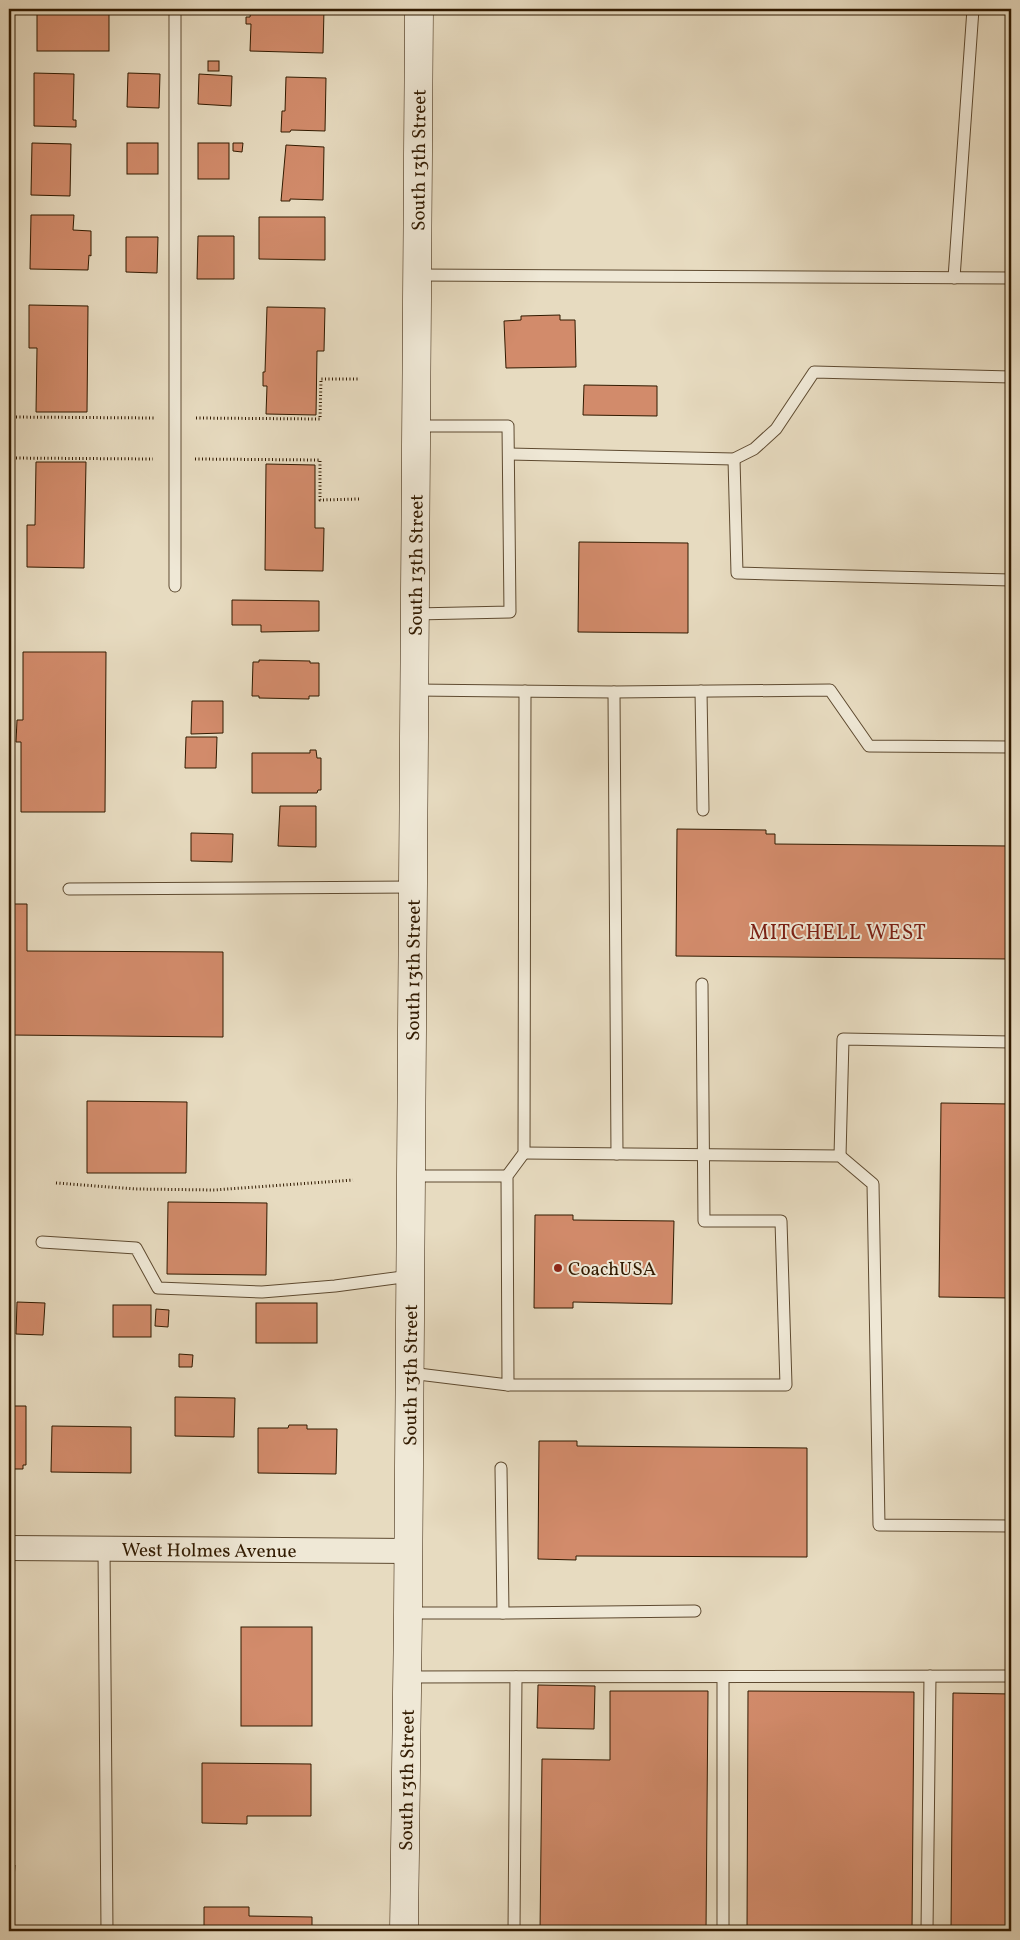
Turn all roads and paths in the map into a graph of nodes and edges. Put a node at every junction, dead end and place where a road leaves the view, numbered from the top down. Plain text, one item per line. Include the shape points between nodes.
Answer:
1 (175, 9) edge
2 (419, 9) edge
3 (973, 9) edge
4 (417, 275) junction
5 (954, 278) junction
6 (1011, 278) edge
7 (1011, 377) edge
8 (416, 426) junction
9 (509, 454) junction
10 (734, 459) junction
11 (1011, 580) edge
12 (175, 586) dead end
13 (415, 614) junction
14 (415, 690) junction
15 (525, 691) junction
16 (700, 691) junction
17 (614, 692) junction
18 (9, 731) edge
19 (17, 731) dead end
20 (1011, 747) edge
21 (703, 810) dead end
22 (413, 887) junction
23 (70, 889) dead end
24 (702, 984) dead end
25 (1011, 1042) edge
26 (524, 1153) junction
27 (617, 1154) junction
28 (703, 1155) junction
29 (840, 1156) junction
30 (410, 1176) junction
31 (507, 1176) junction
32 (353, 1180) dead end
33 (56, 1183) dead end
34 (42, 1242) dead end
35 (410, 1276) junction
36 (410, 1373) junction
37 (508, 1385) junction
38 (501, 1468) dead end
39 (1011, 1526) edge
40 (9, 1548) edge
41 (104, 1549) junction
42 (408, 1551) junction
43 (695, 1611) dead end
44 (408, 1612) junction
45 (503, 1612) junction
46 (930, 1676) junction
47 (1011, 1676) edge
48 (407, 1677) junction
49 (516, 1677) junction
50 (723, 1677) junction
51 (107, 1931) edge
52 (404, 1931) edge
53 (514, 1931) edge
54 (723, 1931) edge
55 (927, 1931) edge

1 - 12 lane
2 - 4 street, South 13th Street
3 - 5 lane
4 - 5 lane
4 - 8 street, South 13th Street
5 - 6 lane
7 - 10 lane via 814,372 776,429 754,449
8 - 9 lane via 508,426
8 - 13 street, South 13th Street
9 - 10 lane
9 - 13 lane via 510,612
10 - 11 lane via 737,574
13 - 14 street, South 13th Street
14 - 15 lane
14 - 22 street, South 13th Street
15 - 17 lane
15 - 26 lane
16 - 17 lane
16 - 20 lane via 830,690 869,746
16 - 21 lane
17 - 27 lane
18 - 19 path
22 - 23 lane
22 - 30 street, South 13th Street
24 - 28 lane
25 - 29 lane via 843,1039
26 - 27 lane
26 - 31 lane
27 - 28 lane
28 - 29 lane
28 - 37 lane via 704,1221 781,1221 786,1385
29 - 39 lane via 873,1184 879,1525
30 - 31 lane
30 - 35 street, South 13th Street
31 - 37 lane
32 - 33 path via 215,1190
34 - 35 lane via 136,1248 158,1288 262,1292
35 - 36 street, South 13th Street
36 - 37 lane
36 - 42 street, South 13th Street
38 - 45 lane
40 - 41 street, West Holmes Avenue
41 - 42 street, West Holmes Avenue
41 - 51 lane
42 - 44 street, South 13th Street
43 - 45 lane
44 - 45 lane
44 - 48 street, South 13th Street
46 - 47 lane
46 - 50 lane
46 - 55 lane
48 - 49 lane
48 - 52 street, South 13th Street
49 - 50 lane
49 - 53 lane
50 - 54 lane

